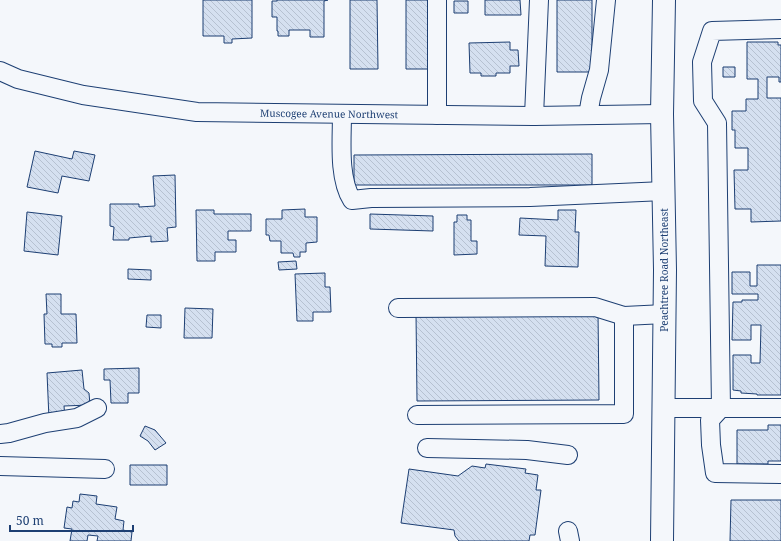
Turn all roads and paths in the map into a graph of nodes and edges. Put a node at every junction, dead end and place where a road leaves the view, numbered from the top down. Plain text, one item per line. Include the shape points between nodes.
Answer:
1 (437, 0) edge
2 (540, 0) edge
3 (606, 0) edge
4 (664, 0) edge
5 (781, 30) edge
6 (0, 70) edge
7 (342, 114) junction
8 (662, 114) junction
9 (437, 115) junction
10 (588, 115) junction
11 (534, 116) junction
12 (664, 191) junction
13 (398, 308) dead end
14 (665, 314) junction
15 (624, 316) junction
16 (97, 408) dead end
17 (664, 408) junction
18 (721, 408) junction
19 (781, 408) edge
20 (417, 415) dead end
21 (0, 434) edge
22 (427, 448) dead end
23 (568, 455) dead end
24 (0, 466) edge
25 (105, 469) dead end
26 (781, 474) edge
27 (662, 541) edge

1 - 9 street
2 - 11 street
3 - 10 street via 599,70
4 - 8 highway, Peachtree Road Northeast
5 - 18 street via 712,31 702,62 703,101 717,123
6 - 7 street, Muscogee Avenue Northwest via 18,79 83,95 197,112
7 - 9 street, Muscogee Avenue Northwest
7 - 12 street via 342,162 346,191 352,200 530,197
8 - 10 street, Muscogee Avenue Northwest
8 - 12 highway, Peachtree Road Northeast
9 - 11 street, Muscogee Avenue Northwest
10 - 11 street, Muscogee Avenue Northwest
12 - 14 highway, Peachtree Road Northeast
13 - 15 street via 595,307
14 - 15 street
14 - 17 highway, Peachtree Road Northeast
15 - 20 street via 624,414
16 - 21 street via 76,418
17 - 18 street
17 - 27 highway, Peachtree Road Northeast
18 - 19 street
18 - 26 street via 710,420 715,473
22 - 23 street via 527,450
24 - 25 street

